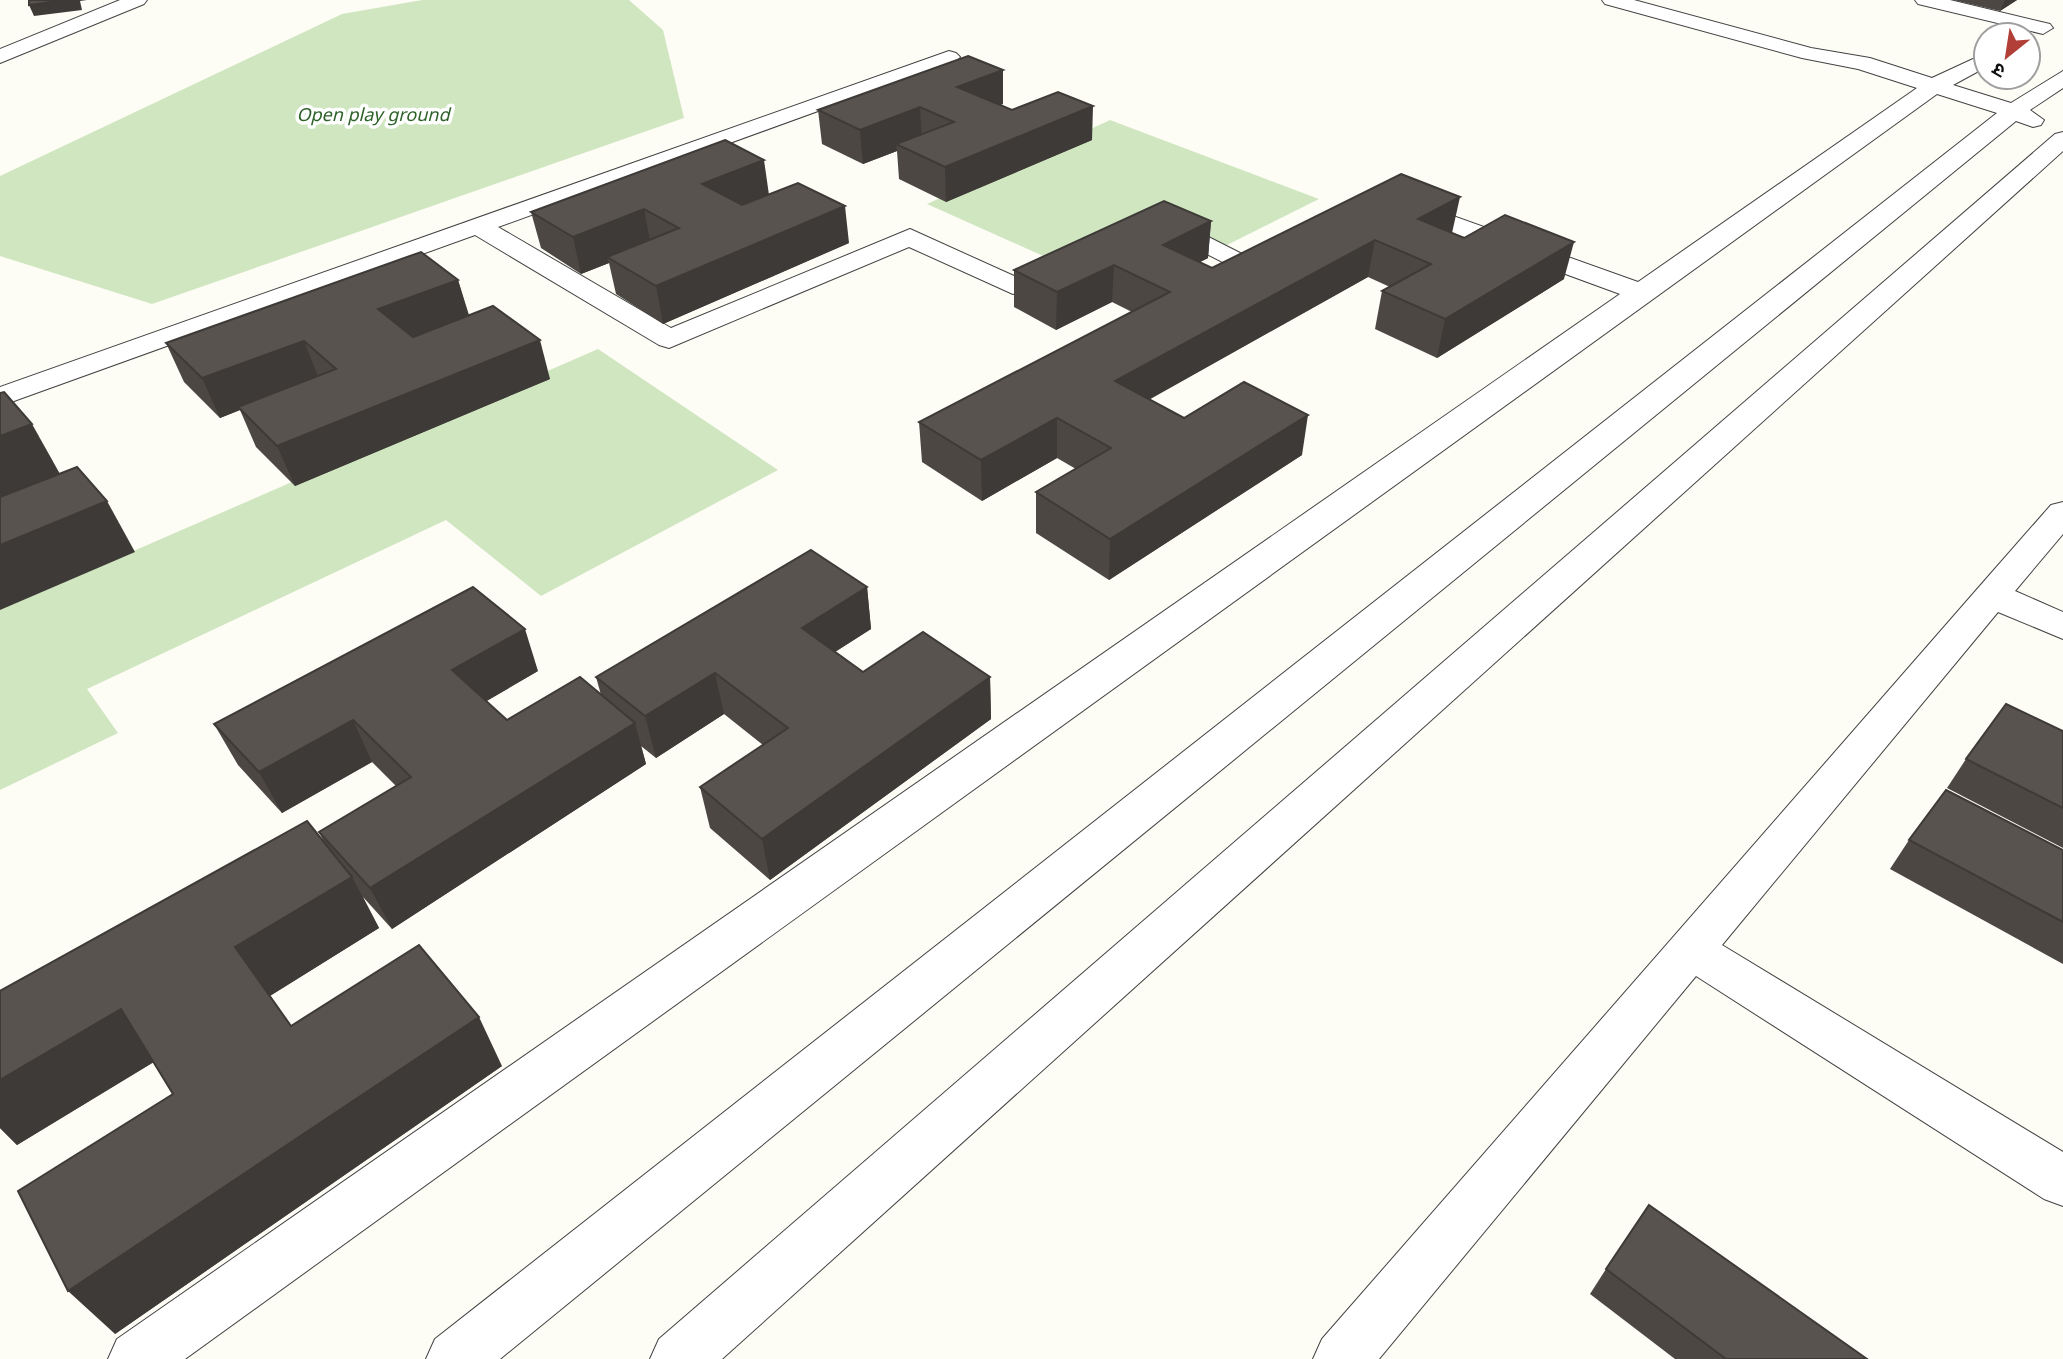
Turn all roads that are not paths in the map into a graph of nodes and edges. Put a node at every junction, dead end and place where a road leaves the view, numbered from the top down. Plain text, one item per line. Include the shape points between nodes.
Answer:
1 (137, 0) edge
2 (1612, 0) edge
3 (1677, 0) edge
4 (1925, 0) edge
5 (2063, 15) edge
6 (1998, 21) edge
7 (2042, 28) edge
8 (0, 34) edge
9 (0, 41) edge
10 (0, 57) edge
11 (949, 57) dead end
12 (1862, 63) junction
13 (1972, 66) edge
14 (2063, 78) edge
15 (1934, 86) junction
16 (2014, 111) junction
17 (2063, 137) edge
18 (1383, 199) edge
19 (478, 226) junction
20 (1139, 232) edge
21 (1302, 238) edge
22 (1088, 254) edge
23 (1643, 293) junction
24 (0, 397) edge
25 (2063, 512) edge
26 (1992, 595) junction
27 (2063, 627) edge
28 (1691, 949) junction
29 (2063, 1181) edge
30 (137, 1359) edge
31 (455, 1359) edge
32 (679, 1359) edge
33 (1342, 1359) edge

1 - 10 street
2 - 12 street via 1810,54
3 - 12 street via 1831,46
4 - 6 street
5 - 7 street
8 - 9 street via 10,36
11 - 19 street
12 - 15 street
13 - 15 street
14 - 16 street
15 - 16 street
15 - 23 street
16 - 17 street
16 - 31 street
17 - 32 street
18 - 23 street
19 - 22 street via 669,338 910,237 1013,286
19 - 24 street
20 - 21 street via 1164,222 1244,265
23 - 30 street
25 - 26 street
26 - 27 street
26 - 28 street
28 - 29 street
28 - 33 street

